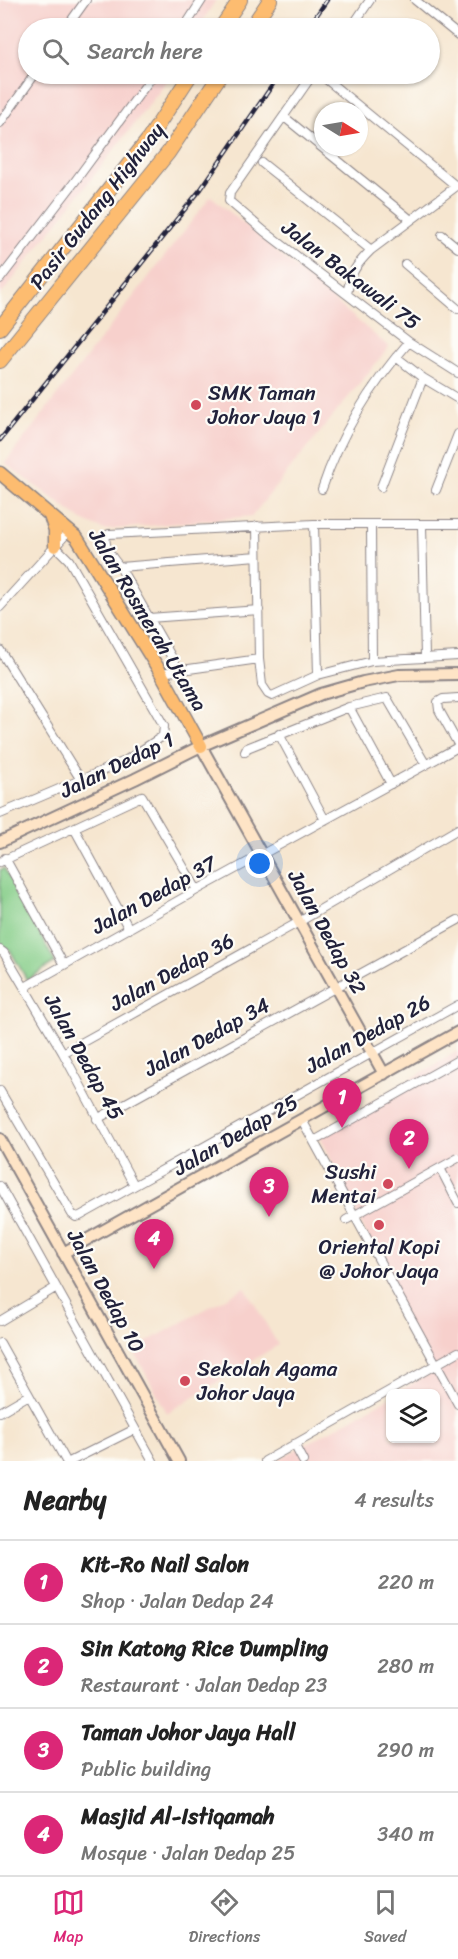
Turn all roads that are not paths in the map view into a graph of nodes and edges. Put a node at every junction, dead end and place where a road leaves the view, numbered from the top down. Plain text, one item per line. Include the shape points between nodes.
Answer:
1 (86, 0) edge
2 (202, 0) edge
3 (240, 0) edge
4 (270, 0) edge
5 (370, 0) edge
6 (415, 0) edge
7 (73, 18) edge
8 (190, 18) edge
9 (228, 18) edge
10 (258, 18) edge
11 (358, 18) edge
12 (439, 18) edge
13 (440, 19) edge
14 (456, 31) edge
15 (28, 84) edge
16 (147, 84) edge
17 (185, 84) edge
18 (214, 84) edge
19 (306, 84) edge
20 (333, 84) edge
21 (288, 120) dead end
22 (0, 123) edge
23 (262, 164) dead end
24 (457, 185) edge
25 (411, 220) junction
26 (442, 235) dead end
27 (458, 248) edge
28 (371, 250) junction
29 (405, 264) dead end
30 (0, 279) edge
31 (347, 294) junction
32 (458, 309) edge
33 (0, 328) edge
34 (409, 342) junction
35 (396, 357) junction
36 (0, 361) edge
37 (457, 371) edge
38 (423, 378) junction
39 (458, 399) edge
40 (458, 434) edge
41 (0, 473) edge
42 (381, 487) dead end
43 (322, 489) dead end
44 (436, 490) dead end
45 (48, 513) junction
46 (314, 524) junction
47 (458, 524) edge
48 (371, 525) junction
49 (422, 525) junction
50 (257, 526) junction
51 (70, 530) junction
52 (55, 546) junction
53 (257, 556) junction
54 (120, 567) junction
55 (0, 607) edge
56 (259, 610) junction
57 (149, 618) junction
58 (0, 650) edge
59 (458, 656) edge
60 (425, 657) junction
61 (259, 659) junction
62 (372, 661) junction
63 (179, 670) junction
64 (161, 673) junction
65 (458, 674) edge
66 (318, 675) junction
67 (458, 698) edge
68 (349, 707) junction
69 (279, 734) junction
70 (201, 746) junction
71 (458, 746) edge
72 (245, 752) dead end
73 (426, 765) junction
74 (81, 780) junction
75 (391, 784) junction
76 (0, 814) edge
77 (326, 820) junction
78 (74, 828) junction
79 (458, 829) edge
80 (0, 842) edge
81 (262, 855) junction
82 (3, 860) edge
83 (196, 890) junction
84 (458, 920) edge
85 (299, 922) junction
86 (129, 929) junction
87 (0, 950) edge
88 (64, 965) junction
89 (25, 987) junction
90 (335, 987) junction
91 (458, 1005) edge
92 (458, 1032) edge
93 (371, 1052) junction
94 (63, 1053) junction
95 (458, 1060) edge
96 (384, 1074) junction
97 (0, 1091) edge
98 (97, 1119) junction
99 (302, 1120) junction
100 (0, 1139) edge
101 (314, 1141) junction
102 (458, 1158) edge
103 (440, 1168) junction
104 (134, 1185) junction
105 (0, 1186) edge
106 (458, 1203) edge
107 (355, 1215) junction
108 (346, 1220) dead end
109 (63, 1253) junction
110 (55, 1288) junction
111 (0, 1321) edge
112 (0, 1343) edge
113 (458, 1352) edge
114 (437, 1364) junction
115 (29, 1395) junction
116 (458, 1404) edge
117 (0, 1412) edge
118 (135, 1429) junction
119 (294, 1444) junction
120 (68, 1461) edge
121 (153, 1461) edge
122 (179, 1461) edge
123 (265, 1461) edge
124 (303, 1461) edge

1 - 7 street
2 - 8 street
3 - 9 highway
4 - 10 highway
5 - 11 street
6 - 12 street
13 - 14 street
15 - 22 street
16 - 30 street
17 - 33 highway, Pasir Gudang Highway via 148,140
18 - 36 highway, Pasir Gudang Highway via 168,153
19 - 31 street, Jalan Bakawali 75 via 230,193 229,201
20 - 24 street
21 - 25 street
23 - 28 street
24 - 25 street
25 - 28 street
26 - 27 street
28 - 31 street via 354,268
29 - 32 street
31 - 34 street, Jalan Bakawali 75
34 - 35 street
34 - 37 street, Jalan Bakawali 75
35 - 38 street
35 - 43 street via 349,425
38 - 39 street
38 - 42 street
40 - 44 street
41 - 45 main road, Jalan Rosmerah Utama
45 - 51 main road, Jalan Rosmerah Utama
45 - 52 main road via 56,530
46 - 48 street
46 - 50 street
46 - 66 street
47 - 49 street
48 - 49 street
48 - 62 street
49 - 60 street
50 - 53 street
50 - 54 street via 109,534 105,541
51 - 52 street
51 - 64 main road, Jalan Rosmerah Utama
52 - 55 street
52 - 74 street via 69,560 164,726 163,736 125,761
53 - 54 street
53 - 56 street
54 - 57 street
56 - 57 street
56 - 61 street
57 - 63 street
58 - 74 street
59 - 60 street
60 - 62 street
61 - 63 street
61 - 66 street via 262,685 272,696
62 - 66 street
63 - 64 street
64 - 70 main road, Jalan Rosmerah Utama
65 - 70 main road, Jalan Dedap 1 via 399,675 363,681 321,694
67 - 71 street via 438,702
68 - 69 street
68 - 73 street via 387,698
68 - 75 street
69 - 72 street
69 - 77 street
70 - 80 main road, Jalan Dedap 1
70 - 81 main road, Jalan Dedap 32
71 - 73 street, Jalan Dedap 37
73 - 75 street, Jalan Dedap 37
74 - 76 street
75 - 77 street, Jalan Dedap 37
77 - 81 street, Jalan Dedap 37
78 - 82 street
78 - 83 street via 142,796
78 - 86 street
79 - 85 street, Jalan Dedap 36
81 - 83 street, Jalan Dedap 37
81 - 85 main road, Jalan Dedap 32
82 - 88 street
83 - 86 street, Jalan Dedap 37
84 - 90 street, Jalan Dedap 34
85 - 90 main road, Jalan Dedap 32
85 - 94 street, Jalan Dedap 36
86 - 88 street, Jalan Dedap 37
87 - 89 street, Jalan Dedap 45
88 - 89 street, Jalan Dedap 37
89 - 94 street, Jalan Dedap 45
90 - 93 main road, Jalan Dedap 32
90 - 98 street, Jalan Dedap 34
91 - 93 street, Jalan Dedap 26
92 - 96 main road, Jalan Dedap 25
93 - 96 main road, Jalan Dedap 32
93 - 104 street, Jalan Dedap 26
94 - 98 street, Jalan Dedap 45
95 - 101 street
96 - 99 main road, Jalan Dedap 25
97 - 104 street, Jalan Dedap 26 via 76,1217
98 - 104 street, Jalan Dedap 45
99 - 101 street
99 - 109 main road, Jalan Dedap 25
100 - 109 main road, Jalan Dedap 10
101 - 107 street
102 - 103 street
103 - 106 street
103 - 107 street
105 - 110 street
107 - 108 street
107 - 114 street
109 - 122 main road, Jalan Dedap 10
110 - 111 street
110 - 118 street
112 - 115 street
113 - 114 street
114 - 116 street
114 - 119 street
115 - 117 street
115 - 120 street
118 - 120 street
118 - 121 street
119 - 123 street
119 - 124 street

